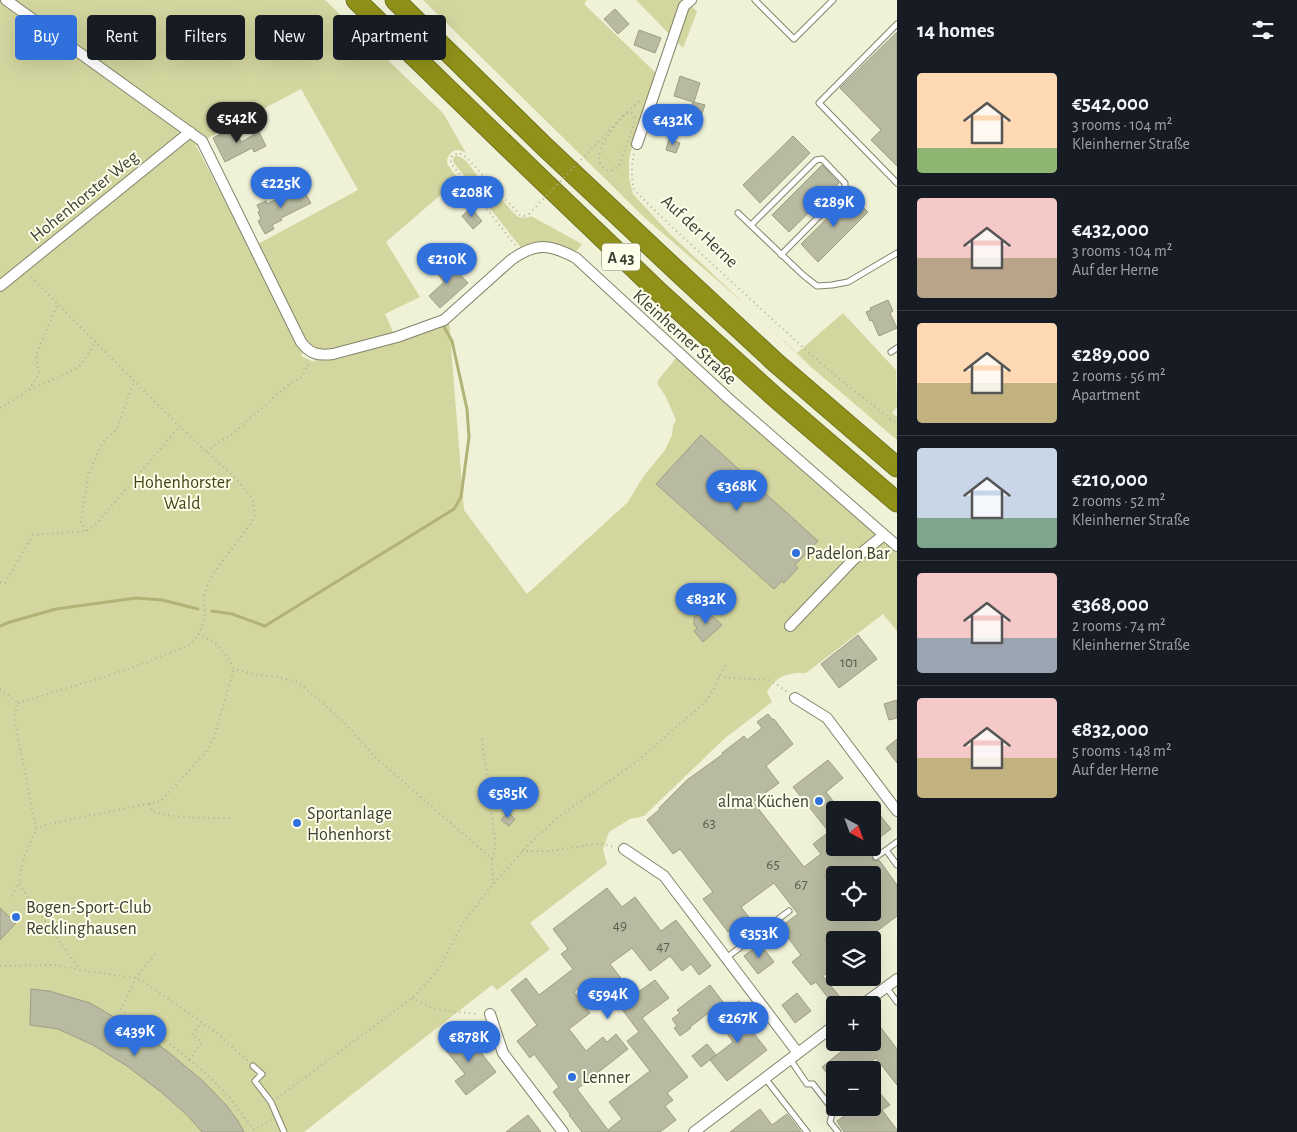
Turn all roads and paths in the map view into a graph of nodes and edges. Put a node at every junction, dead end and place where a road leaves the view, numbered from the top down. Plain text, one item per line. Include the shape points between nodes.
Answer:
1 (6, 0) edge
2 (356, 0) edge
3 (395, 0) edge
4 (755, 0) edge
5 (834, 0) edge
6 (684, 2) edge
7 (897, 24) edge
8 (652, 100) junction
9 (190, 132) junction
10 (637, 144) joint
11 (897, 183) edge
12 (738, 214) dead end
13 (750, 225) junction
14 (897, 252) edge
15 (521, 253) junction
16 (781, 254) junction
17 (22, 268) junction
18 (0, 286) edge
19 (58, 303) junction
20 (96, 342) junction
21 (897, 348) edge
22 (890, 352) dead end
23 (313, 354) junction
24 (134, 380) junction
25 (28, 390) junction
26 (0, 408) edge
27 (897, 424) edge
28 (179, 426) junction
29 (207, 452) junction
30 (897, 466) edge
31 (897, 502) edge
32 (86, 532) junction
33 (884, 535) junction
34 (897, 546) edge
35 (0, 582) edge
36 (790, 626) dead end
37 (198, 634) junction
38 (727, 663) dead end
39 (234, 670) junction
40 (719, 677) junction
41 (0, 689) edge
42 (795, 698) joint
43 (18, 704) junction
44 (482, 739) dead end
45 (150, 804) junction
46 (897, 811) edge
47 (233, 818) dead end
48 (36, 829) junction
49 (897, 842) edge
50 (624, 849) joint
51 (886, 850) junction
52 (522, 851) junction
53 (876, 857) dead end
54 (492, 859) junction
55 (897, 865) edge
56 (18, 883) junction
57 (493, 884) junction
58 (12, 896) dead end
59 (789, 910) dead end
60 (155, 954) dead end
61 (726, 958) junction
62 (0, 966) edge
63 (80, 970) junction
64 (136, 978) junction
65 (897, 979) edge
66 (886, 987) junction
67 (874, 996) edge
68 (412, 998) junction
69 (897, 1002) edge
70 (490, 1014) joint
71 (202, 1022) junction
72 (826, 1032) edge
73 (794, 1056) junction
74 (189, 1060) junction
75 (254, 1066) joint
76 (765, 1078) junction
77 (271, 1102) junction
78 (278, 1116) junction
79 (284, 1132) edge
80 (562, 1132) edge
81 (694, 1132) edge
82 (807, 1132) edge
83 (838, 1132) edge

1 - 9 street
2 - 31 highway, A 43 via 654,287
3 - 30 highway, A 43 via 670,265 775,362
4 - 5 lane via 794,39
6 - 8 street
7 - 11 lane via 819,103
8 - 10 street
8 - 15 path, bridge via 640,100 627,111 608,136 599,161 604,169 615,170 634,124 635,118 631,113 627,113 622,116 524,216 466,156 459,153 452,156 453,166
9 - 17 street, Hohenhorster Weg
9 - 23 street via 202,141 301,342
10 - 27 path, Auf der Herne via 632,165 634,190 808,352
12 - 13 lane
13 - 16 lane
13 - 16 lane via 816,160 822,159 845,183 845,190
14 - 16 lane via 848,282 817,286
15 - 23 street, Kleinherner Straße via 444,320 397,337 332,354
15 - 33 street, Kleinherner Straße via 548,247 576,258 729,399
17 - 18 street, Hohenhorster Weg
17 - 19 path
19 - 20 path
19 - 25 path via 36,355 39,373
20 - 24 path
20 - 25 path via 81,365
21 - 22 lane
23 - 29 path via 302,377
24 - 28 path
24 - 32 path via 117,429 102,443 88,476 82,522
25 - 26 path
28 - 29 path
28 - 32 path
29 - 37 path via 252,498 255,514 212,576 204,594 205,616
32 - 35 path via 33,535 5,583
33 - 34 street, Kleinherner Straße
33 - 36 street via 854,559
37 - 39 path via 214,642
37 - 43 path via 191,644 150,661
38 - 40 path
39 - 45 path via 214,738 205,753 160,801
39 - 54 path via 298,682 344,722 376,758
40 - 42 path via 771,680
40 - 52 path via 705,702 635,763 557,818
41 - 43 path
42 - 46 street via 827,718
43 - 48 path via 14,717
44 - 54 path via 495,839
45 - 47 path via 151,811 164,815
45 - 48 path
48 - 56 path
49 - 51 lane
50 - 52 path via 595,844 551,851
50 - 61 street via 664,876
51 - 53 lane
51 - 55 lane
52 - 57 path
54 - 57 path
56 - 58 path
56 - 63 path
57 - 68 path via 461,926 440,967
59 - 61 lane
60 - 64 path
61 - 73 street
62 - 63 path via 57,965
63 - 64 path
64 - 71 path
64 - 74 path via 121,1009
65 - 66 street
66 - 67 street
66 - 69 lane
68 - 70 path via 433,1008
68 - 77 path
70 - 80 street via 503,1053
71 - 74 path via 192,1035 202,1042
71 - 75 path
72 - 73 street
73 - 76 street
73 - 83 lane via 807,1084 813,1084 833,1110 830,1122
74 - 78 path via 227,1096 254,1130
75 - 77 lane via 262,1074 255,1081
76 - 81 street
76 - 82 lane
77 - 78 lane
78 - 79 lane

